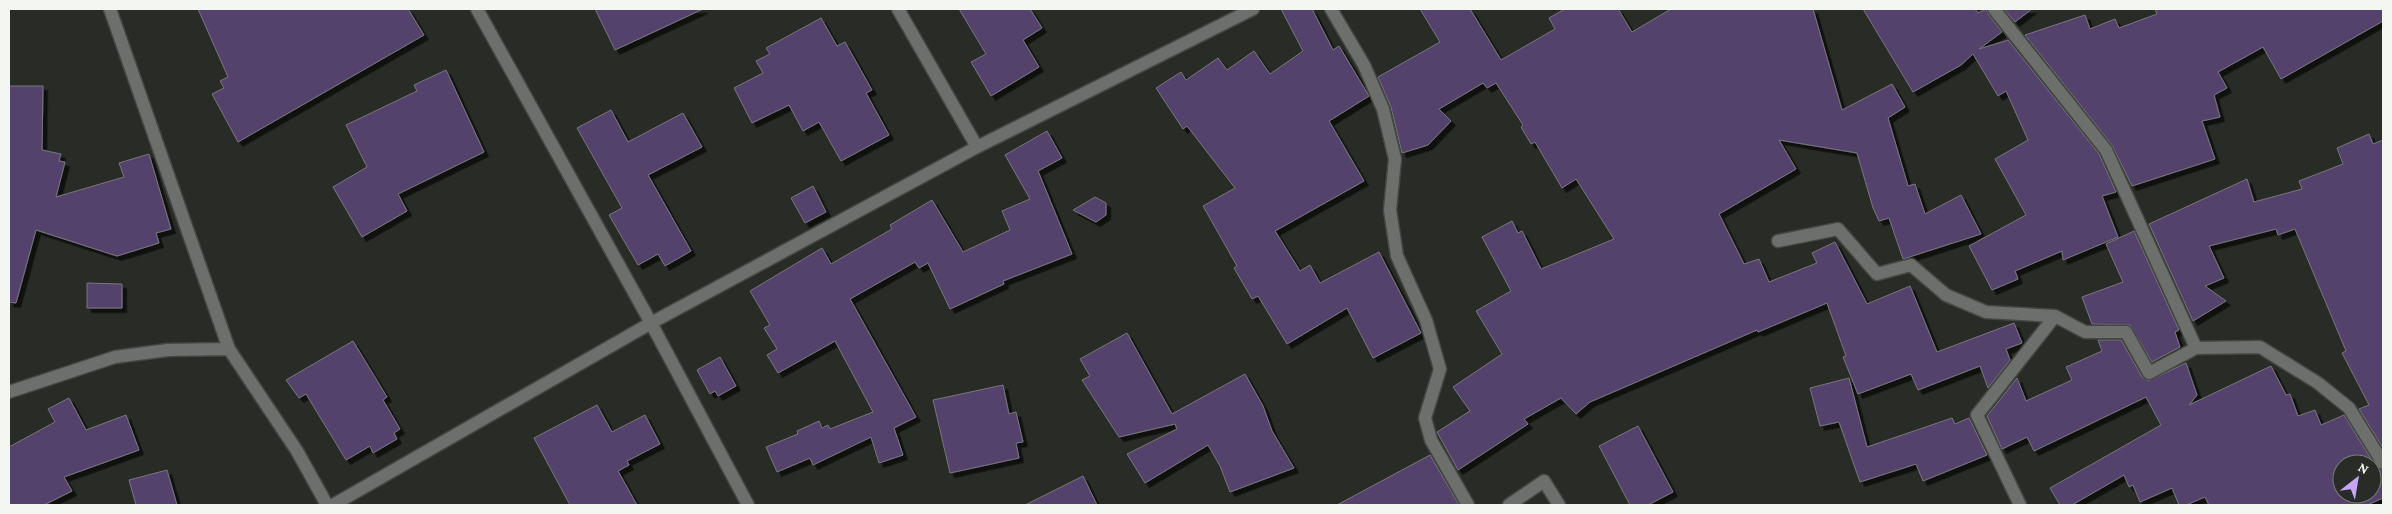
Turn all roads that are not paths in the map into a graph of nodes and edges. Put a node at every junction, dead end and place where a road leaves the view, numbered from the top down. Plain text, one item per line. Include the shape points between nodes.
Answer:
1 (110, 9) edge
2 (477, 9) edge
3 (898, 9) edge
4 (1253, 9) edge
5 (1331, 9) edge
6 (1994, 9) edge
7 (977, 147) junction
8 (1778, 241) dead end
9 (2055, 316) junction
10 (651, 323) junction
11 (2196, 348) junction
12 (229, 349) junction
13 (9, 392) edge
14 (2383, 462) edge
15 (327, 505) edge
16 (333, 505) edge
17 (748, 505) edge
18 (1468, 505) edge
19 (1509, 505) edge
20 (1559, 505) edge
21 (2020, 505) edge

1 - 12 street
2 - 10 street
3 - 7 street
4 - 7 street
5 - 18 street via 1364,64 1383,109 1395,159 1390,210 1397,256 1426,320 1440,369 1425,418 1431,440
6 - 11 street via 2106,150
7 - 10 street
8 - 9 street via 1838,229 1878,274 1912,265 1946,295 1986,312
9 - 11 street via 2085,332 2126,332 2149,374
9 - 21 street via 1977,415
10 - 16 street
10 - 17 street
11 - 14 street via 2260,347 2318,383 2349,408
12 - 13 street via 168,350 115,357
12 - 15 street via 297,451
19 - 20 street via 1544,481

